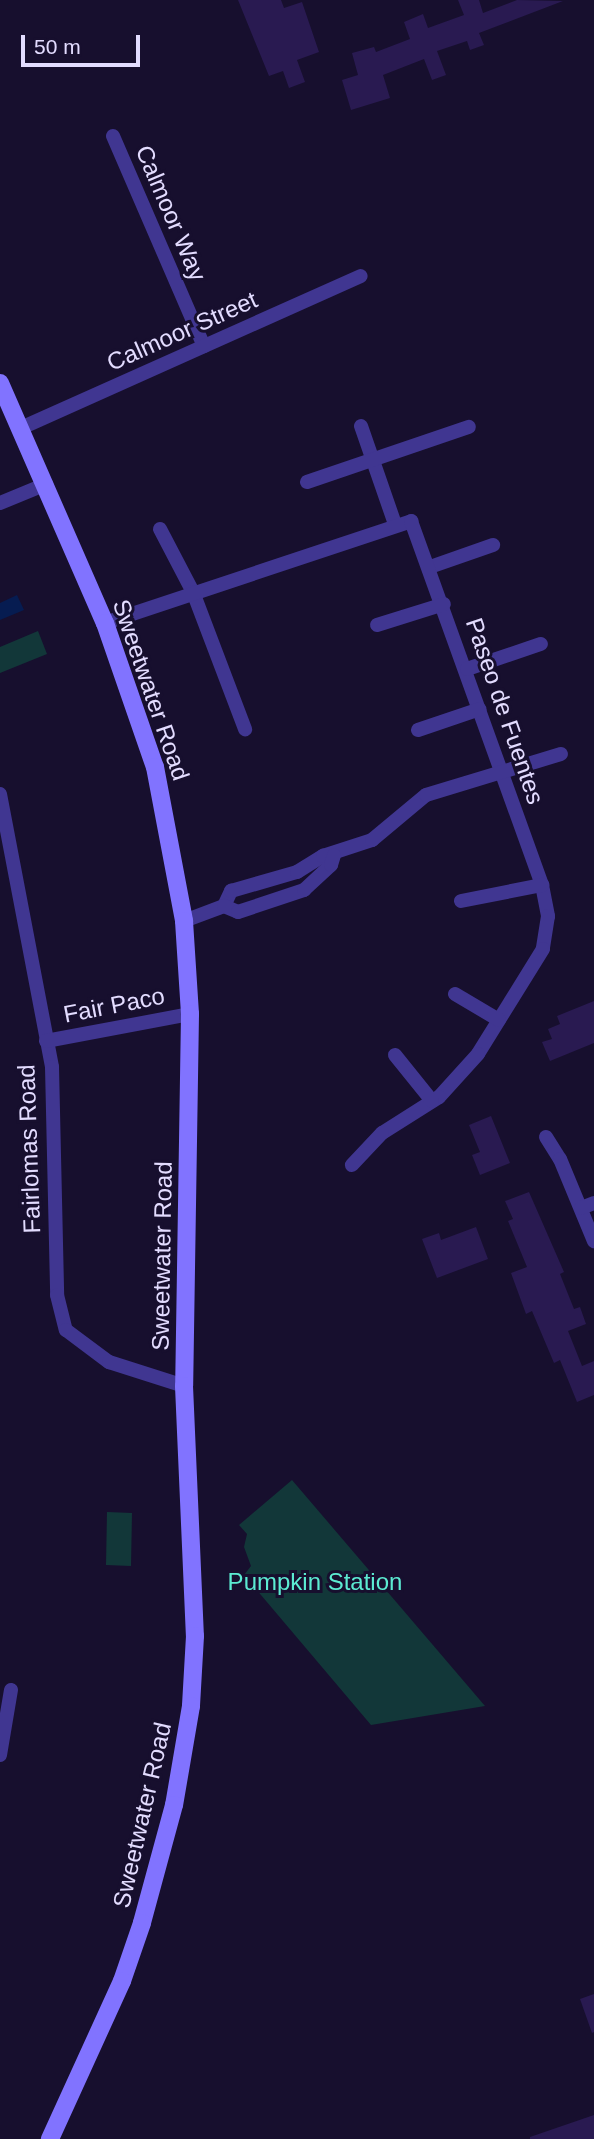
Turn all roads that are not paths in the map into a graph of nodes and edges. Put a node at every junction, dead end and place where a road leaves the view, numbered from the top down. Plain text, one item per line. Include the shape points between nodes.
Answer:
1 (113, 136) dead end
2 (361, 276) dead end
3 (204, 346) junction
4 (0, 383) edge
5 (361, 426) dead end
6 (469, 427) dead end
7 (21, 428) junction
8 (374, 459) junction
9 (307, 482) dead end
10 (46, 484) junction
11 (0, 503) edge
12 (395, 524) junction
13 (160, 528) dead end
14 (493, 545) dead end
15 (430, 567) junction
16 (193, 593) junction
17 (444, 604) junction
18 (105, 623) junction
19 (377, 625) dead end
20 (541, 644) dead end
21 (467, 669) junction
22 (480, 709) junction
23 (245, 729) dead end
24 (418, 730) dead end
25 (561, 754) dead end
26 (500, 771) junction
27 (0, 794) edge
28 (334, 855) junction
29 (542, 885) junction
30 (461, 901) dead end
31 (225, 906) junction
32 (184, 921) junction
33 (455, 994) dead end
34 (190, 1014) junction
35 (499, 1020) junction
36 (46, 1041) junction
37 (395, 1055) dead end
38 (432, 1101) junction
39 (546, 1137) dead end
40 (352, 1165) dead end
41 (587, 1206) edge
42 (594, 1241) edge
43 (184, 1386) junction
44 (10, 1690) dead end
45 (0, 1755) edge
46 (50, 2139) edge

1 - 3 street, Calmoor Way
2 - 3 street, Calmoor Street
3 - 7 street, Calmoor Street
4 - 7 main road, Sweetwater Road
5 - 8 street
6 - 8 street
7 - 10 main road, Sweetwater Road
8 - 9 street
8 - 12 street
10 - 11 street
10 - 18 main road, Sweetwater Road
12 - 15 street, Paseo de Fuentes via 411,521
12 - 16 street
13 - 16 street
14 - 15 street
15 - 17 street, Paseo de Fuentes
16 - 18 street
16 - 23 street
17 - 19 street
17 - 21 street, Paseo de Fuentes
18 - 32 main road, Sweetwater Road via 155,767
20 - 21 street
21 - 22 street, Paseo de Fuentes
22 - 24 street
22 - 26 street, Paseo de Fuentes
25 - 26 street
26 - 28 street via 426,795 373,841
26 - 29 street, Paseo de Fuentes
27 - 36 street, Fairlomas Road
28 - 31 street via 297,872 231,891
28 - 31 street via 331,865 304,890 238,912
29 - 30 street
29 - 35 street, Paseo de Fuentes via 548,916 543,949
31 - 32 street
32 - 34 main road, Sweetwater Road
33 - 35 street
34 - 36 street, Fair Paco
34 - 43 main road, Sweetwater Road
35 - 38 street, Paseo de Fuentes via 478,1054
36 - 43 street, Fairlomas Road via 52,1067 57,1295 66,1330 109,1362
37 - 38 street
38 - 40 street, Paseo de Fuentes via 382,1133
39 - 41 street
41 - 42 street
43 - 46 main road, Sweetwater Road via 195,1636 191,1706 174,1805 122,1981
44 - 45 street

